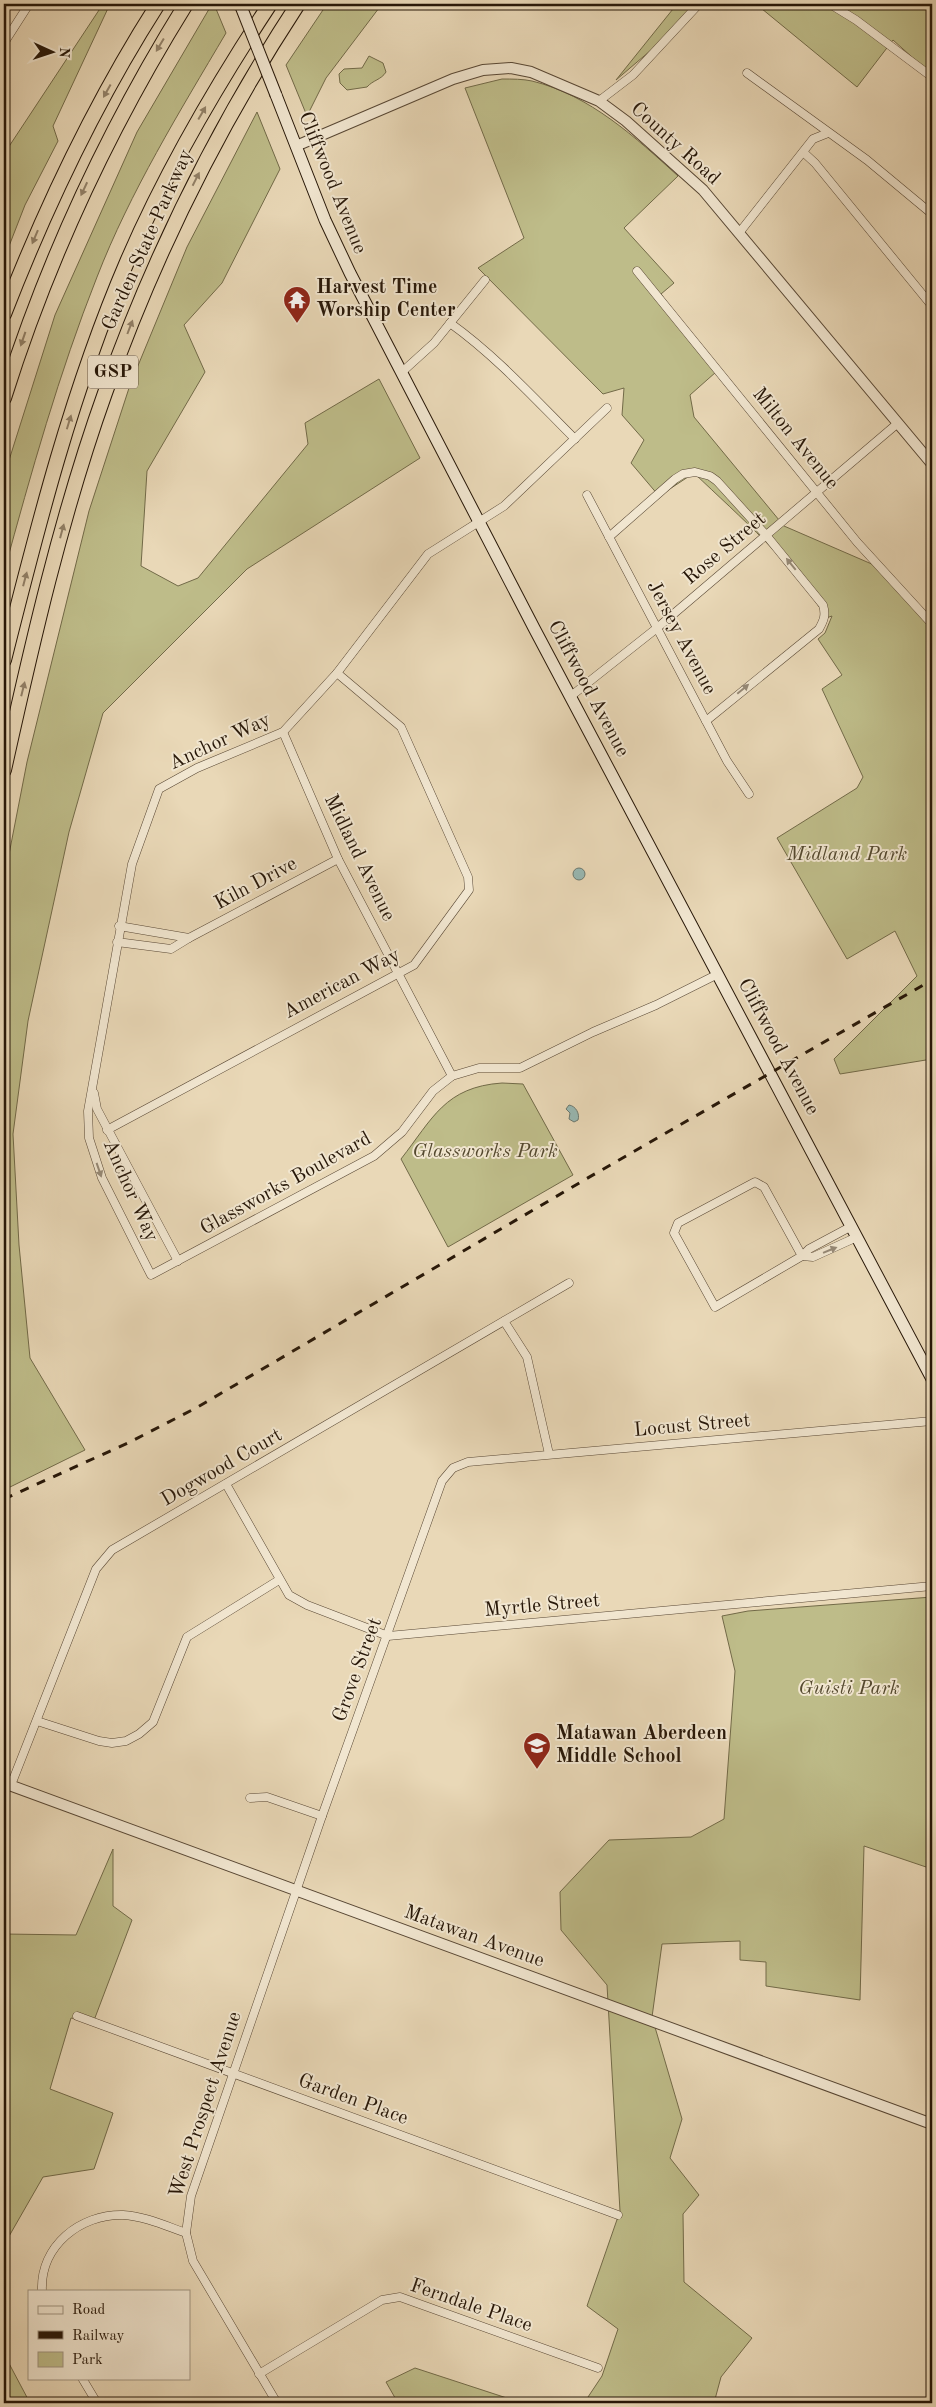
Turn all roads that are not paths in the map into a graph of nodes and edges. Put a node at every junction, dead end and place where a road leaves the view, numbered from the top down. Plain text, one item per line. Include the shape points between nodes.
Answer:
1 (29, 4) edge
2 (158, 4) edge
3 (186, 4) edge
4 (240, 4) edge
5 (270, 4) edge
6 (298, 4) edge
7 (699, 4) edge
8 (830, 4) edge
9 (4, 43) edge
10 (747, 73) dead end
11 (932, 77) edge
12 (599, 102) junction
13 (828, 133) junction
14 (296, 146) junction
15 (803, 152) junction
16 (932, 214) edge
17 (739, 232) junction
18 (637, 270) dead end
19 (485, 280) dead end
20 (932, 306) edge
21 (4, 314) edge
22 (450, 323) junction
23 (402, 372) junction
24 (4, 398) edge
25 (607, 408) dead end
26 (898, 423) junction
27 (575, 439) junction
28 (932, 464) edge
29 (818, 492) junction
30 (587, 495) dead end
31 (481, 523) junction
32 (766, 535) junction
33 (609, 537) junction
34 (932, 624) edge
35 (657, 628) junction
36 (4, 660) edge
37 (336, 673) junction
38 (571, 696) junction
39 (706, 721) junction
40 (284, 732) junction
41 (4, 770) edge
42 (749, 794) dead end
43 (338, 859) junction
44 (119, 926) junction
45 (189, 938) junction
46 (117, 942) junction
47 (399, 973) junction
48 (718, 974) junction
49 (452, 1076) junction
50 (93, 1088) junction
51 (107, 1130) junction
52 (855, 1232) junction
53 (802, 1256) junction
54 (178, 1261) junction
55 (151, 1275) joint
56 (569, 1283) dead end
57 (504, 1321) junction
58 (932, 1379) edge
59 (932, 1422) edge
60 (549, 1454) junction
61 (456, 1467) joint
62 (226, 1484) junction
63 (279, 1580) junction
64 (932, 1586) edge
65 (388, 1636) junction
66 (37, 1720) junction
67 (8, 1784) edge
68 (250, 1798) dead end
69 (322, 1816) junction
70 (297, 1890) junction
71 (77, 2016) dead end
72 (233, 2073) junction
73 (932, 2124) edge
74 (618, 2216) dead end
75 (186, 2233) junction
76 (42, 2290) edge
77 (598, 2368) dead end
78 (259, 2374) junction
79 (83, 2380) edge
80 (97, 2403) edge
81 (277, 2403) edge

1 - 9 street
2 -> 21 highway via 66,168
3 -> 24 highway via 133,92 85,188 43,284
4 - 14 main road, Cliffwood Avenue, bridge
36 -> 5 highway, Garden State Parkway / GSP via 68,425 113,295 174,163
41 -> 6 highway, Garden State Parkway / GSP via 65,520 123,344 156,262 204,163 240,97
7 - 12 street via 633,75
8 - 11 street
10 - 13 street
12 - 14 street, County Road via 531,72 510,68 483,70 453,79
12 - 17 street, County Road via 626,121 690,177
13 - 15 street via 813,139
13 - 16 street via 867,160
14 - 23 main road, Cliffwood Avenue via 336,244
15 - 17 street
15 - 20 street
17 - 26 street, County Road
18 - 29 street, Milton Avenue
19 - 22 street
22 - 23 street via 434,343
22 - 27 street via 518,381
23 - 31 main road, Cliffwood Avenue
25 - 27 street, Anchor Way
26 - 28 street, County Road
26 - 29 street, Rose Street
27 - 31 street, Anchor Way via 510,501
29 - 32 street, Rose Street
29 - 34 street, Milton Avenue via 880,568
30 - 33 street, Jersey Avenue
31 - 37 street, Anchor Way via 428,554
31 - 38 main road, Cliffwood Avenue
32 - 33 street via 717,481 710,476 687,472
32 - 35 street, Rose Street
39 -> 32 street via 819,629 824,621 825,613 815,594
33 - 35 street, Jersey Avenue
35 - 38 street, Rose Street
35 - 39 street, Jersey Avenue
37 - 40 street, Anchor Way
37 - 47 street, American Way via 401,727 468,877 469,890 429,947 414,965
38 - 48 main road, Cliffwood Avenue
39 - 42 street, Jersey Avenue
40 - 43 street, Midland Avenue
40 - 44 street, Anchor Way via 197,768 159,789 132,864
43 - 45 street, Kiln Drive
43 - 47 street, Midland Avenue
44 - 45 street
44 - 46 street, Anchor Way
45 - 46 street, Kiln Drive via 171,950
46 - 50 street, Anchor Way
47 - 49 street, Midland Avenue
47 - 51 street, American Way
48 - 49 street, Glassworks Boulevard via 520,1068 479,1068
48 - 52 main road, Cliffwood Avenue
49 - 54 street, Glassworks Boulevard via 433,1091 402,1132 374,1156
50 - 51 street, Anchor Way via 97,1109
50 -> 55 street, Anchor Way via 88,1111 92,1150 102,1178
51 - 54 street, Anchor Way
52 - 53 street via 809,1249
53 -> 52 street via 813,1257
52 - 58 main road, Cliffwood Avenue
53 - 53 street via 715,1307 674,1234 678,1223 755,1182 764,1187
54 - 55 street, Glassworks Boulevard
56 - 57 street, Dogwood Court
57 - 60 street via 527,1357
57 - 62 street, Dogwood Court
59 - 60 street, Locust Street
60 - 61 street, Locust Street via 468,1462
61 - 65 street, Grove Street via 442,1481
62 - 63 street, Myrtle Street
62 - 66 street, Dogwood Court via 112,1550 96,1569
63 - 65 street, Myrtle Street via 289,1595 298,1601
63 - 66 street via 187,1637 154,1722 139,1734 126,1741 112,1743
64 - 65 street, Myrtle Street
65 - 69 street, Grove Street
66 - 67 street, Dogwood Court
67 - 70 street, Matawan Avenue
68 - 69 street via 266,1797
69 - 70 street, Grove Street
70 - 72 street, West Prospect Avenue
70 - 73 street, Matawan Avenue
71 - 72 street, Garden Place
72 - 74 street, Garden Place
72 - 75 street, West Prospect Avenue via 191,2196
75 - 76 street via 128,2216 85,2222 66,2235 51,2252 43,2275
75 - 78 street, West Prospect Avenue via 193,2261
77 - 78 street, Ferndale Place via 400,2297 382,2300
78 - 81 street, West Prospect Avenue
79 - 80 street

